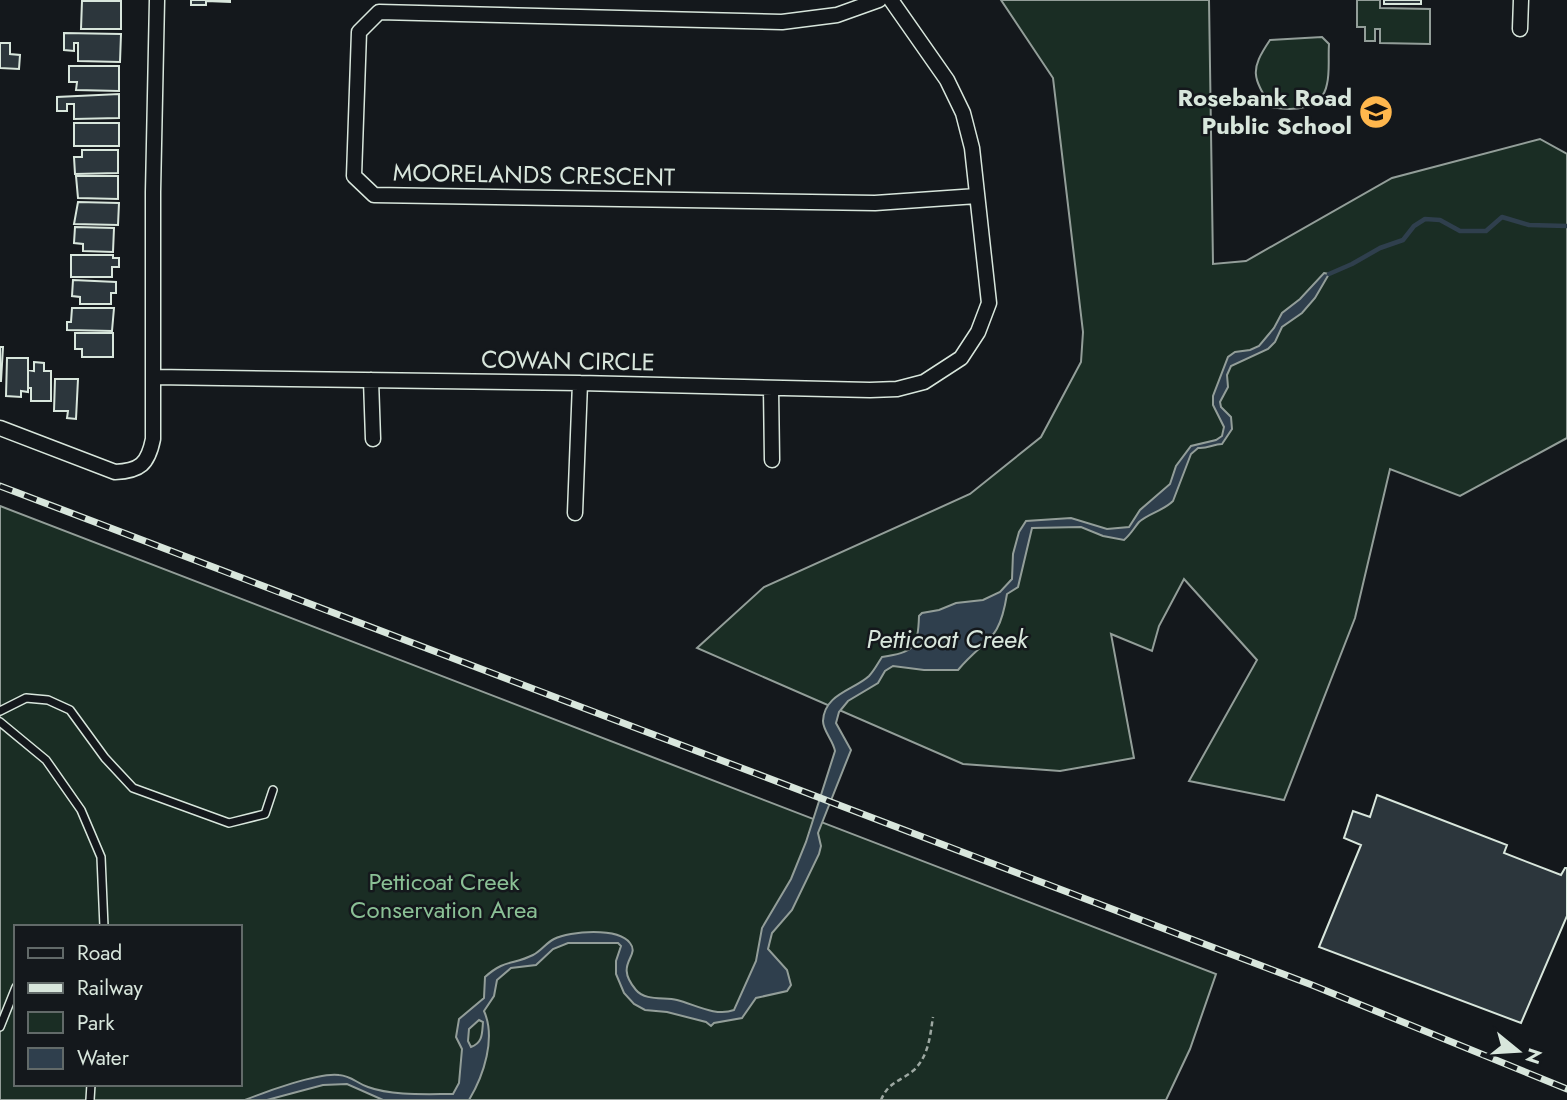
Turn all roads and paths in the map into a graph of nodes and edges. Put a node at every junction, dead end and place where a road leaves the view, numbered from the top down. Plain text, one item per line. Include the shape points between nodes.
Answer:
1 (157, 0) edge
2 (879, 0) edge
3 (891, 0) edge
4 (1521, 0) edge
5 (1520, 29) dead end
6 (977, 196) junction
7 (154, 377) junction
8 (371, 380) junction
9 (580, 383) junction
10 (771, 388) junction
11 (0, 428) edge
12 (373, 439) dead end
13 (772, 460) dead end
14 (575, 513) dead end
15 (0, 711) edge
16 (0, 722) edge
17 (273, 790) dead end
18 (104, 925) edge
19 (14, 992) edge
20 (933, 1017) dead end
21 (0, 1027) edge
22 (881, 1100) edge

1 - 7 street
2 - 6 street, MOORELANDS CRESCENT via 837,15 782,22 379,12 359,32 354,176 374,195 875,203
3 - 6 street, COWAN CIRCLE via 947,79 964,113
4 - 5 street
6 - 10 street, COWAN CIRCLE via 989,303 961,358 924,382 897,389
7 - 8 street, COWAN CIRCLE
7 - 11 street via 153,439 140,468 115,472
8 - 9 street, COWAN CIRCLE
8 - 12 street
9 - 10 street, COWAN CIRCLE
9 - 14 street
10 - 13 street
15 - 17 lane via 26,698 48,700 70,710 133,788 229,823 265,814
16 - 18 lane via 46,761 81,810 101,857
19 - 21 lane
20 - 22 path via 928,1050 914,1070 886,1088

